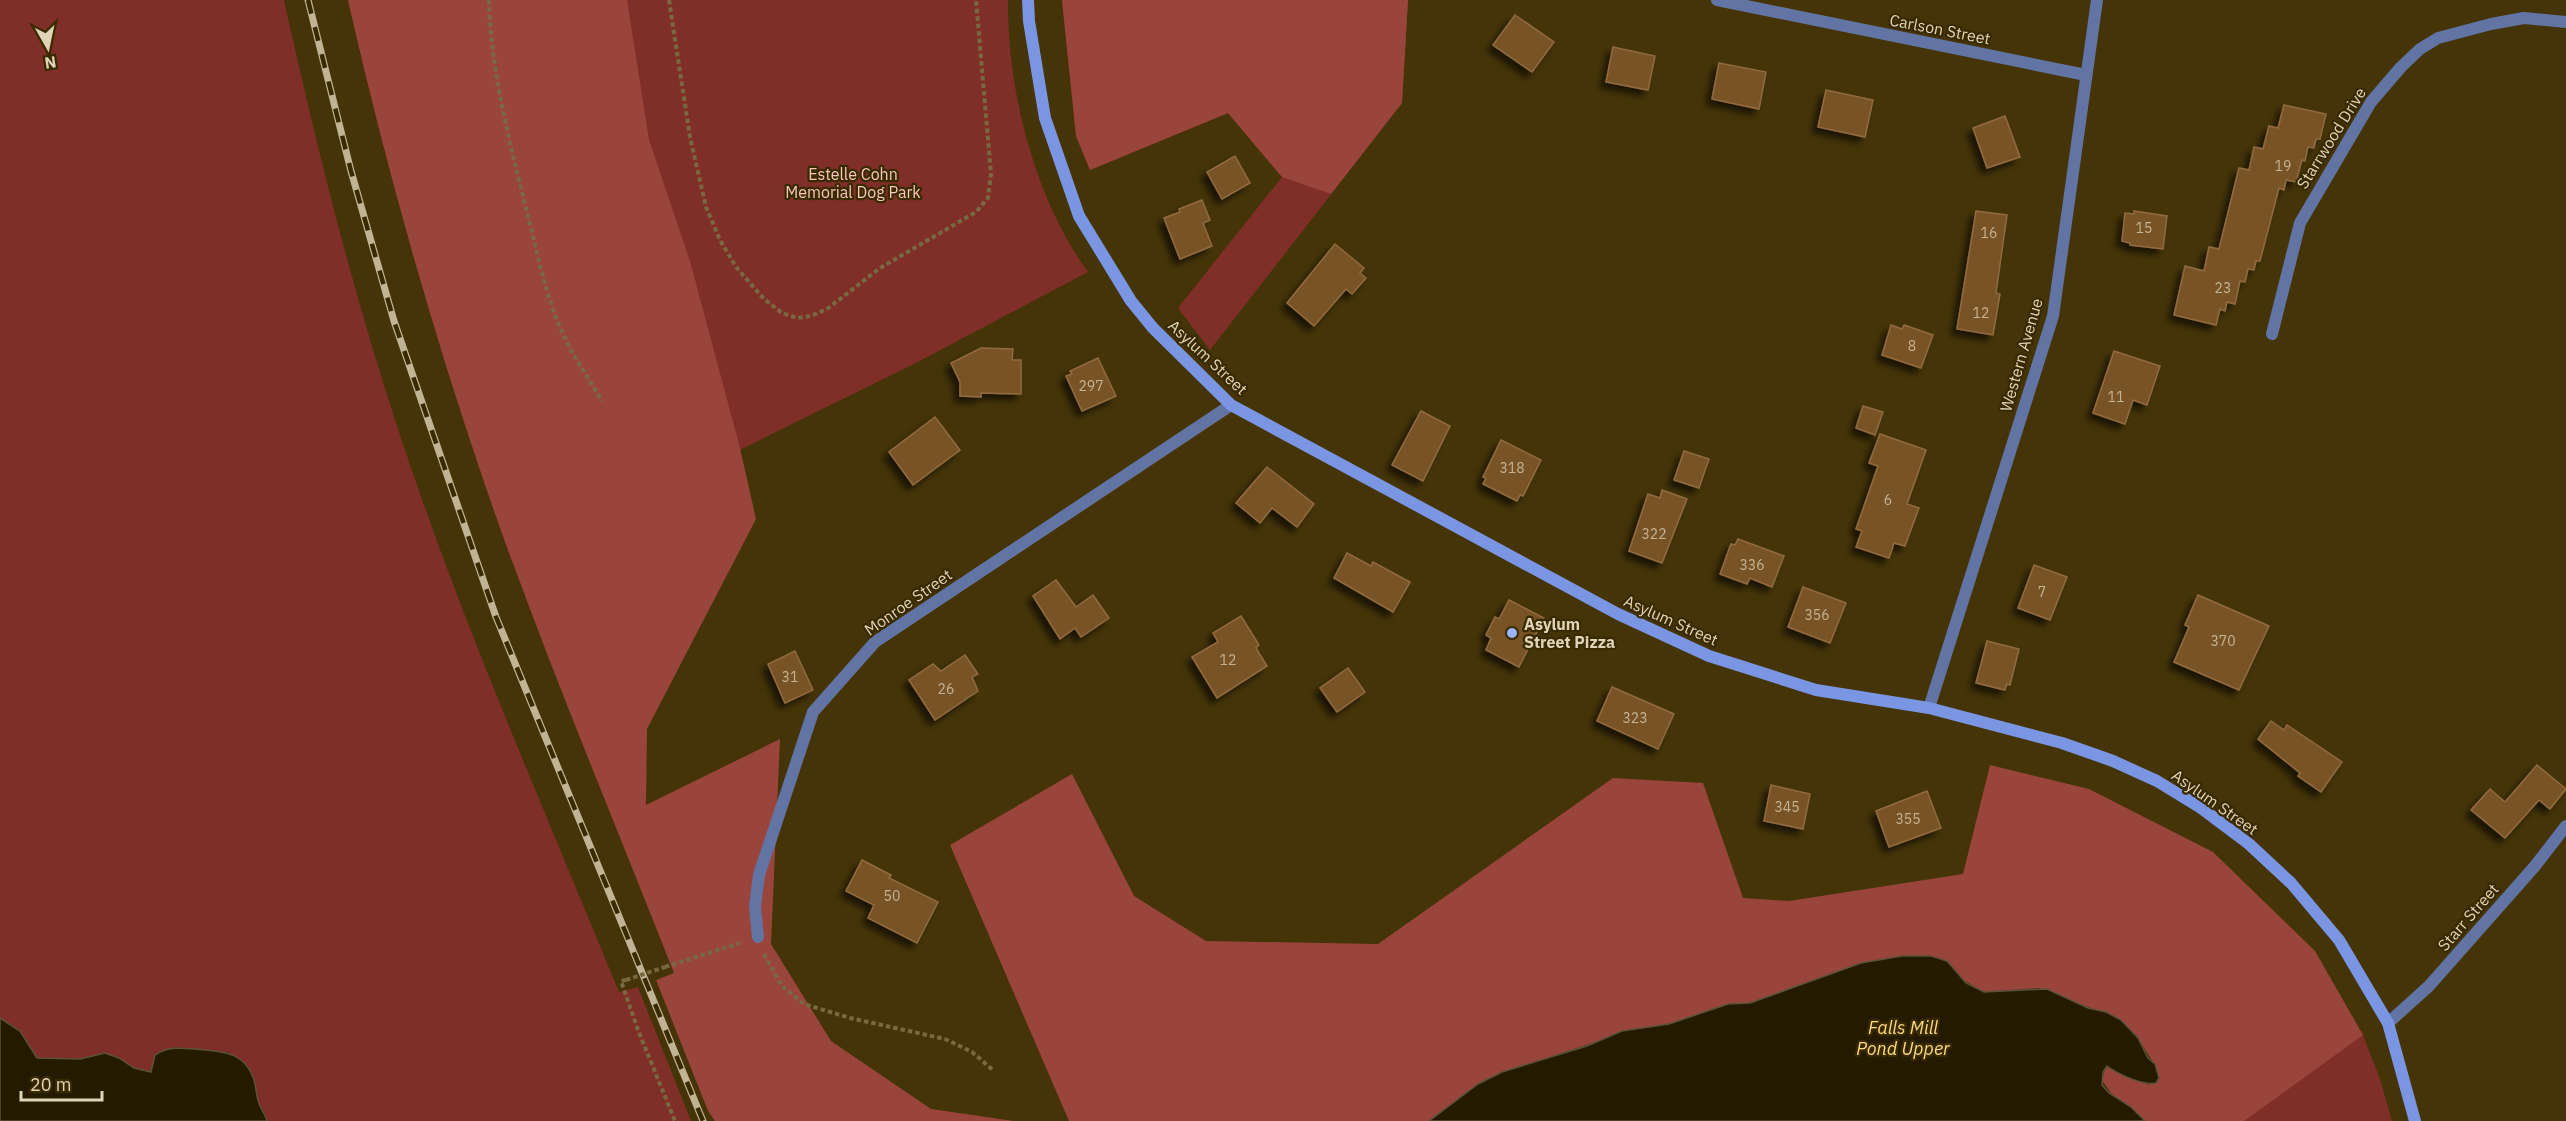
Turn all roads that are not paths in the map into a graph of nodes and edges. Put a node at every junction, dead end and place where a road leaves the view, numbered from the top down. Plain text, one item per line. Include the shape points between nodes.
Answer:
1 (1028, 0) edge
2 (1717, 0) edge
3 (2097, 0) edge
4 (2566, 22) edge
5 (2086, 75) junction
6 (2272, 334) dead end
7 (1232, 405) junction
8 (1929, 708) junction
9 (2566, 826) edge
10 (758, 937) road end
11 (2388, 1023) junction
12 (2415, 1121) edge

1 - 7 street, Asylum Street via 1045,118 1079,216 1111,270 1153,328
2 - 5 street, Carlson Street
3 - 5 street, Western Avenue
4 - 6 street, Starrwood Drive via 2532,18 2499,21 2438,38 2401,67 2371,102 2300,223
5 - 8 street, Western Avenue via 2053,316
7 - 8 street, Asylum Street via 1618,614 1709,656 1816,690
7 - 10 street, Monroe Street via 875,642 813,712 759,875 755,906
8 - 11 street, Asylum Street via 2114,760 2201,808 2249,844 2339,940
9 - 11 street, Starr Street via 2429,986
11 - 12 street, Asylum Street

